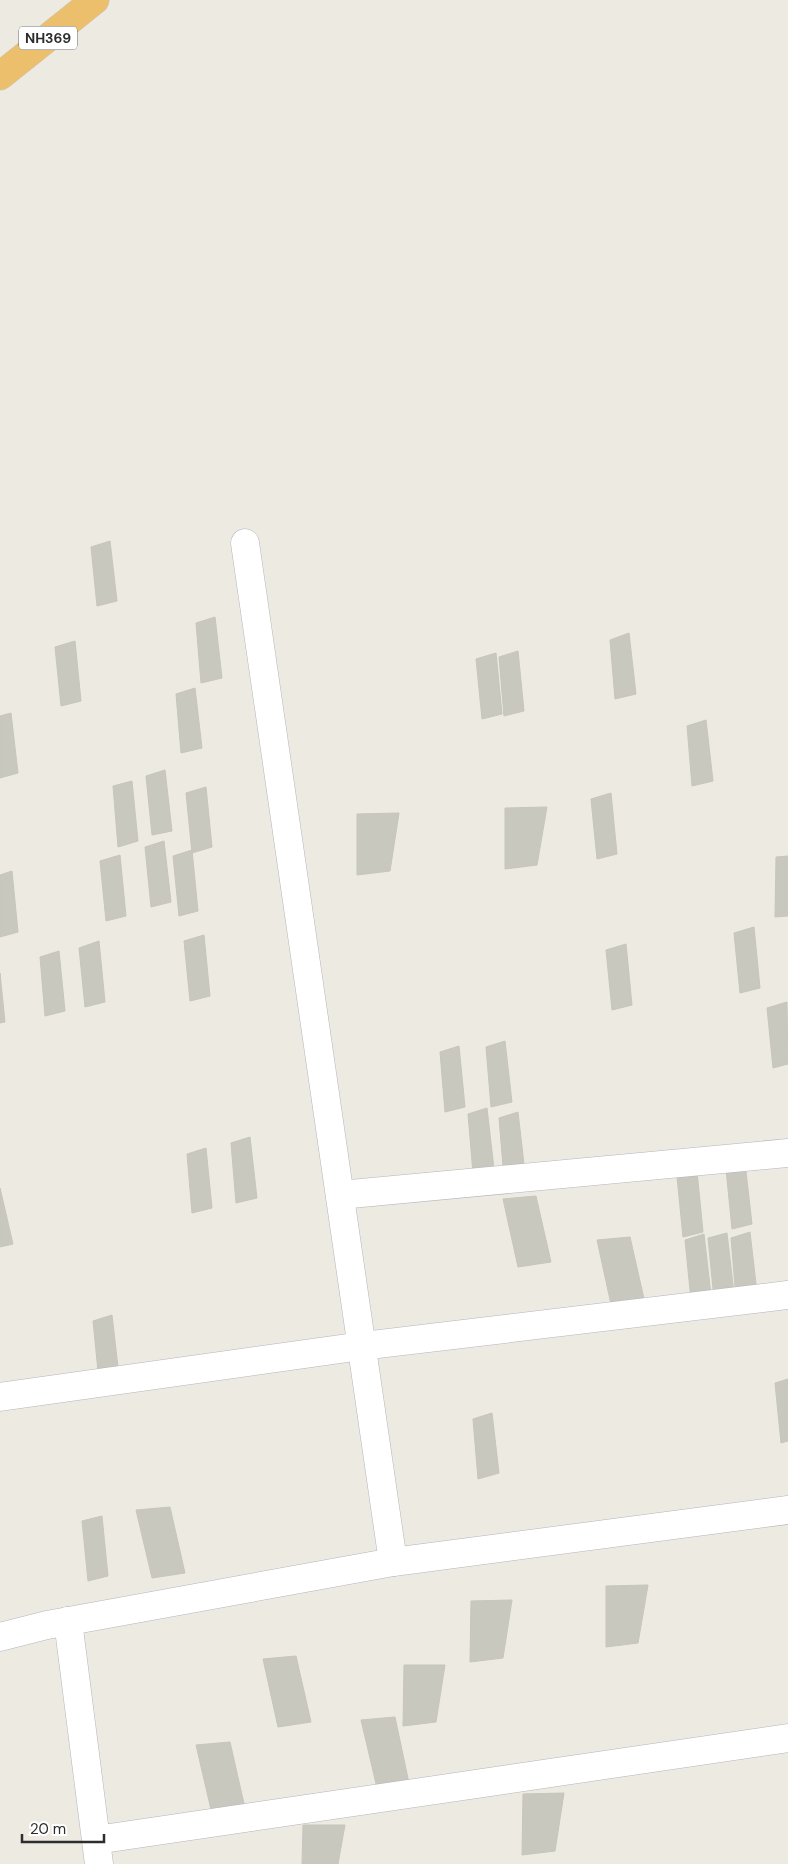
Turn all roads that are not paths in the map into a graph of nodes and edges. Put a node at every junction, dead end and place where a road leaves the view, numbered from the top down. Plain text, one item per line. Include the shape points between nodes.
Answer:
1 (95, 0) edge
2 (0, 76) edge
3 (245, 543) dead end
4 (788, 1153) edge
5 (340, 1196) junction
6 (788, 1294) edge
7 (362, 1346) junction
8 (0, 1396) edge
9 (788, 1510) edge
10 (393, 1562) junction
11 (68, 1621) junction
12 (0, 1638) edge
13 (788, 1738) edge
14 (97, 1852) edge

1 - 2 highway, NH369
3 - 5 street
4 - 5 street
5 - 7 street
6 - 7 street
7 - 8 street
7 - 10 street
9 - 10 street
10 - 11 street
11 - 12 street
11 - 14 street
13 - 14 street

